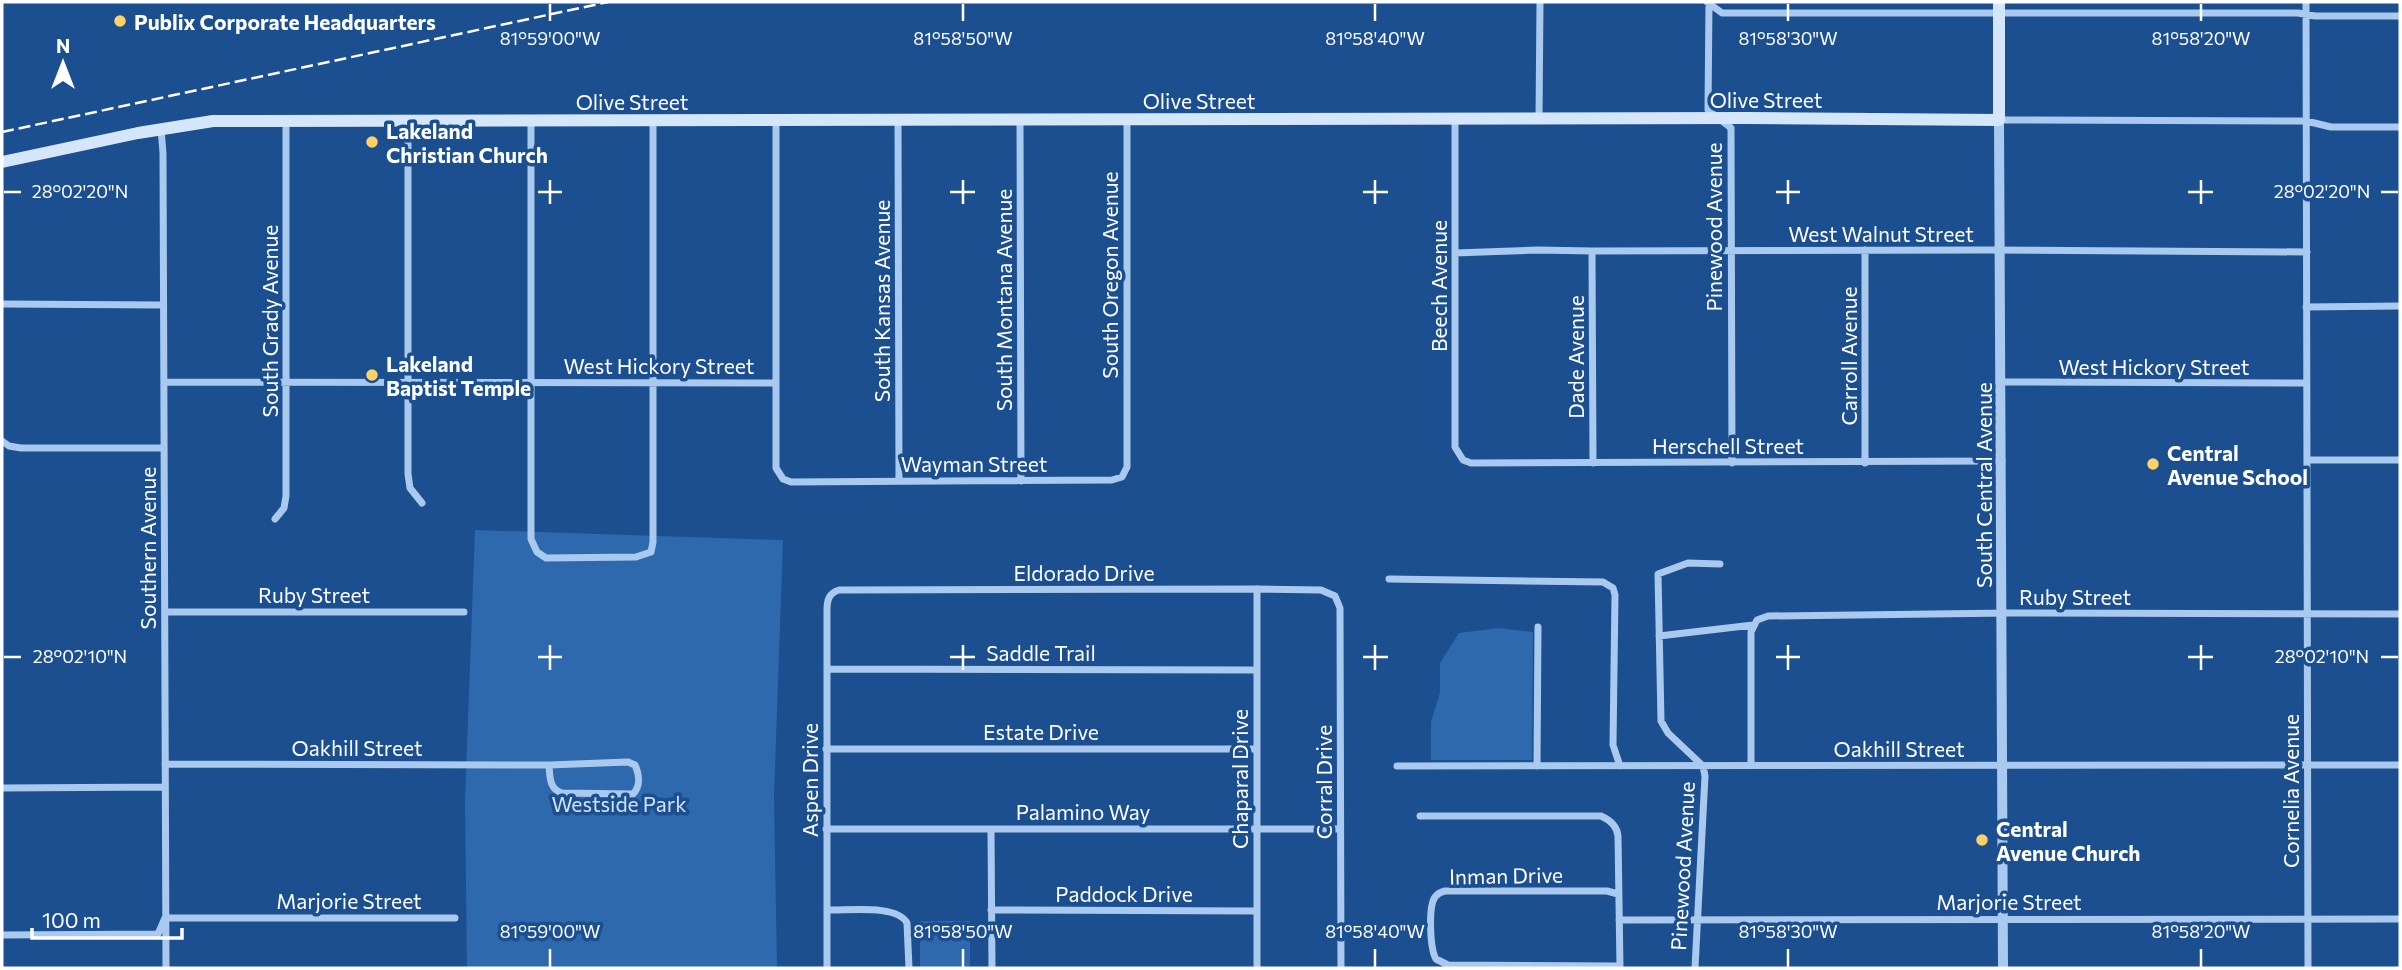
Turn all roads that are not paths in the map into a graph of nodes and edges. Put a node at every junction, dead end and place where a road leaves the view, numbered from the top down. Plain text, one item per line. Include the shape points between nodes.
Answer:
1 (1540, 2) edge
2 (1708, 2) edge
3 (2305, 2) edge
4 (1999, 7) edge
5 (2306, 15) junction
6 (2400, 16) edge
7 (776, 119) junction
8 (1020, 119) junction
9 (1455, 119) junction
10 (1539, 119) junction
11 (1720, 119) junction
12 (286, 120) junction
13 (408, 120) junction
14 (531, 120) junction
15 (653, 120) junction
16 (898, 120) junction
17 (1127, 120) junction
18 (1999, 120) junction
19 (2306, 121) junction
20 (2400, 127) edge
21 (161, 129) junction
22 (2, 162) edge
23 (1865, 250) junction
24 (1592, 251) junction
25 (1732, 251) junction
26 (2000, 251) junction
27 (2307, 252) junction
28 (1455, 253) junction
29 (2, 304) edge
30 (163, 304) junction
31 (2400, 306) edge
32 (2306, 307) junction
33 (285, 381) junction
34 (164, 382) junction
35 (408, 382) junction
36 (653, 382) junction
37 (2002, 382) junction
38 (531, 383) junction
39 (776, 383) junction
40 (2306, 383) junction
41 (1126, 430) joint
42 (2, 441) edge
43 (164, 448) junction
44 (1458, 454) joint
45 (2306, 460) junction
46 (2400, 460) edge
47 (2002, 461) junction
48 (1593, 463) junction
49 (1732, 463) junction
50 (1865, 463) junction
51 (899, 481) junction
52 (1021, 481) junction
53 (422, 503) dead end
54 (275, 519) dead end
55 (1720, 564) dead end
56 (1389, 579) dead end
57 (1257, 589) junction
58 (832, 593) joint
59 (1335, 596) joint
60 (165, 612) junction
61 (464, 612) dead end
62 (2002, 614) junction
63 (2307, 614) junction
64 (2400, 614) edge
65 (1753, 625) junction
66 (1538, 627) dead end
67 (1659, 636) junction
68 (827, 669) junction
69 (1256, 670) junction
70 (826, 749) junction
71 (1256, 749) junction
72 (165, 764) junction
73 (549, 765) junction
74 (1620, 765) junction
75 (1751, 765) junction
76 (2400, 765) edge
77 (1397, 766) dead end
78 (1537, 766) junction
79 (1703, 766) junction
80 (2003, 766) junction
81 (2308, 767) junction
82 (165, 787) junction
83 (2, 788) edge
84 (1420, 816) dead end
85 (826, 829) junction
86 (991, 829) junction
87 (1257, 829) junction
88 (1340, 829) junction
89 (1618, 894) junction
90 (827, 910) junction
91 (991, 910) junction
92 (1257, 911) junction
93 (165, 918) junction
94 (455, 918) dead end
95 (1696, 919) junction
96 (2003, 919) junction
97 (2400, 919) edge
98 (1619, 920) junction
99 (2308, 920) junction
100 (2, 935) edge
101 (1619, 967) edge
102 (166, 968) edge
103 (827, 968) edge
104 (909, 968) edge
105 (992, 968) edge
106 (1257, 968) edge
107 (1341, 968) edge
108 (1695, 968) edge
109 (2003, 968) edge
110 (2308, 968) edge

1 - 10 street
2 - 4 street via 1723,13
2 - 11 street, Pinewood Avenue via 1708,110
3 - 5 street, Cornelia Avenue
4 - 5 street
4 - 18 main road, South Central Avenue
5 - 6 street
5 - 19 street, Cornelia Avenue
7 - 15 main road, Olive Street
7 - 16 main road, Olive Street
7 - 39 street
8 - 16 main road, Olive Street
8 - 17 main road, Olive Street
8 - 52 street, South Montana Avenue
9 - 10 main road, Olive Street
9 - 17 main road, Olive Street
9 - 28 street, Beech Avenue
10 - 11 main road, Olive Street
11 - 18 main road, Olive Street
11 - 25 street, Pinewood Avenue via 1731,128
12 - 13 main road, Olive Street
12 - 21 main road, Olive Street via 213,121
12 - 33 street, South Grady Avenue
13 - 14 main road, Olive Street
13 - 35 street
14 - 15 main road, Olive Street
14 - 38 street
15 - 36 street
16 - 51 street, South Kansas Avenue
17 - 41 street, South Oregon Avenue
18 - 19 street, Olive Street
18 - 26 street, South Central Avenue
19 - 20 street, Olive Street via 2331,128
19 - 27 street, Cornelia Avenue
21 - 22 main road, Olive Street
21 - 30 street, Southern Avenue
23 - 25 street, West Walnut Street
23 - 26 street, West Walnut Street
23 - 50 street, Carroll Avenue
24 - 25 street, West Walnut Street
24 - 28 street, West Walnut Street
24 - 48 street, Dade Avenue
25 - 49 street, Pinewood Avenue
26 - 27 street, West Walnut Street
26 - 37 street, South Central Avenue
27 - 32 street, Cornelia Avenue
28 - 44 street, Beech Avenue
29 - 30 street
30 - 34 street, Southern Avenue
31 - 32 street
32 - 40 street, Cornelia Avenue
33 - 34 street, West Hickory Street
33 - 35 street, West Hickory Street
33 - 54 street, South Grady Avenue via 286,496
34 - 43 street, Southern Avenue
35 - 38 street, West Hickory Street
35 - 53 street via 408,474 410,488
36 - 38 street, West Hickory Street
36 - 38 street via 651,551 636,557 546,558 531,539
36 - 39 street, West Hickory Street
37 - 40 street, West Hickory Street
37 - 47 street, South Central Avenue
39 - 51 street, Wayman Street via 776,468 783,480
40 - 45 street, Cornelia Avenue
41 - 52 street, Wayman Street via 1127,467 1118,479
42 - 43 street via 21,448
43 - 60 street, Southern Avenue
44 - 48 street, Herschell Street via 1471,463
45 - 46 street
45 - 63 street, Cornelia Avenue
47 - 50 street, Herschell Street
47 - 62 street, South Central Avenue
48 - 49 street, Herschell Street
49 - 50 street, Herschell Street
51 - 52 street, Wayman Street
55 - 67 street via 1688,563 1658,574
56 - 74 street via 1608,584 1615,595 1614,745
57 - 58 street, Eldorado Drive
57 - 59 street, Eldorado Drive via 1321,590
57 - 69 street, Chaparal Drive
58 - 68 street, Aspen Drive via 827,601
59 - 88 street, Corral Drive via 1340,608
60 - 61 street, Ruby Street
60 - 72 street, Southern Avenue
62 - 63 street, Ruby Street
62 - 65 street, Ruby Street via 1768,616
62 - 80 street, South Central Avenue
63 - 64 street, Ruby Street
63 - 81 street, Cornelia Avenue
65 - 67 street, Ruby Street
65 - 75 street
66 - 78 street
67 - 79 street via 1663,727
68 - 69 street, Saddle Trail
68 - 70 street, Aspen Drive
69 - 71 street, Chaparal Drive
70 - 71 street, Estate Drive
70 - 85 street, Aspen Drive
71 - 87 street, Chaparal Drive
72 - 73 street, Oakhill Street
72 - 82 street, Southern Avenue
73 - 73 street, Oakhill Street via 550,782 557,792 633,794 638,786 637,768 628,762
74 - 78 street, Oakhill Street
74 - 79 street, Oakhill Street
75 - 79 street, Oakhill Street
75 - 80 street, Oakhill Street
76 - 81 street, Oakhill Street
77 - 78 street, Oakhill Street
79 - 95 street, Pinewood Avenue
80 - 81 street, Oakhill Street
80 - 96 street, South Central Avenue
81 - 99 street, Cornelia Avenue
82 - 83 street
82 - 93 street, Southern Avenue
84 - 89 street via 1601,816 1617,830
85 - 86 street, Palamino Way
85 - 90 street, Aspen Drive
86 - 87 street, Palamino Way
86 - 91 street
87 - 88 street, Palamino Way
87 - 92 street, Chaparal Drive
88 - 107 street, Corral Drive
89 - 98 street
89 - 101 street, Inman Drive via 1445,891 1432,904 1431,948 1436,959 1448,965
90 - 103 street, Aspen Drive
90 - 104 street via 892,911 904,917
91 - 92 street, Paddock Drive
91 - 105 street
92 - 106 street, Chaparal Drive
93 - 94 street, Marjorie Street
93 - 100 street via 159,934
93 - 102 street, Southern Avenue
95 - 96 street, Marjorie Street
95 - 98 street, Marjorie Street
95 - 108 street, Pinewood Avenue
96 - 99 street, Marjorie Street
96 - 109 street, South Central Avenue
97 - 99 street, Marjorie Street
98 - 101 street
99 - 110 street, Cornelia Avenue

